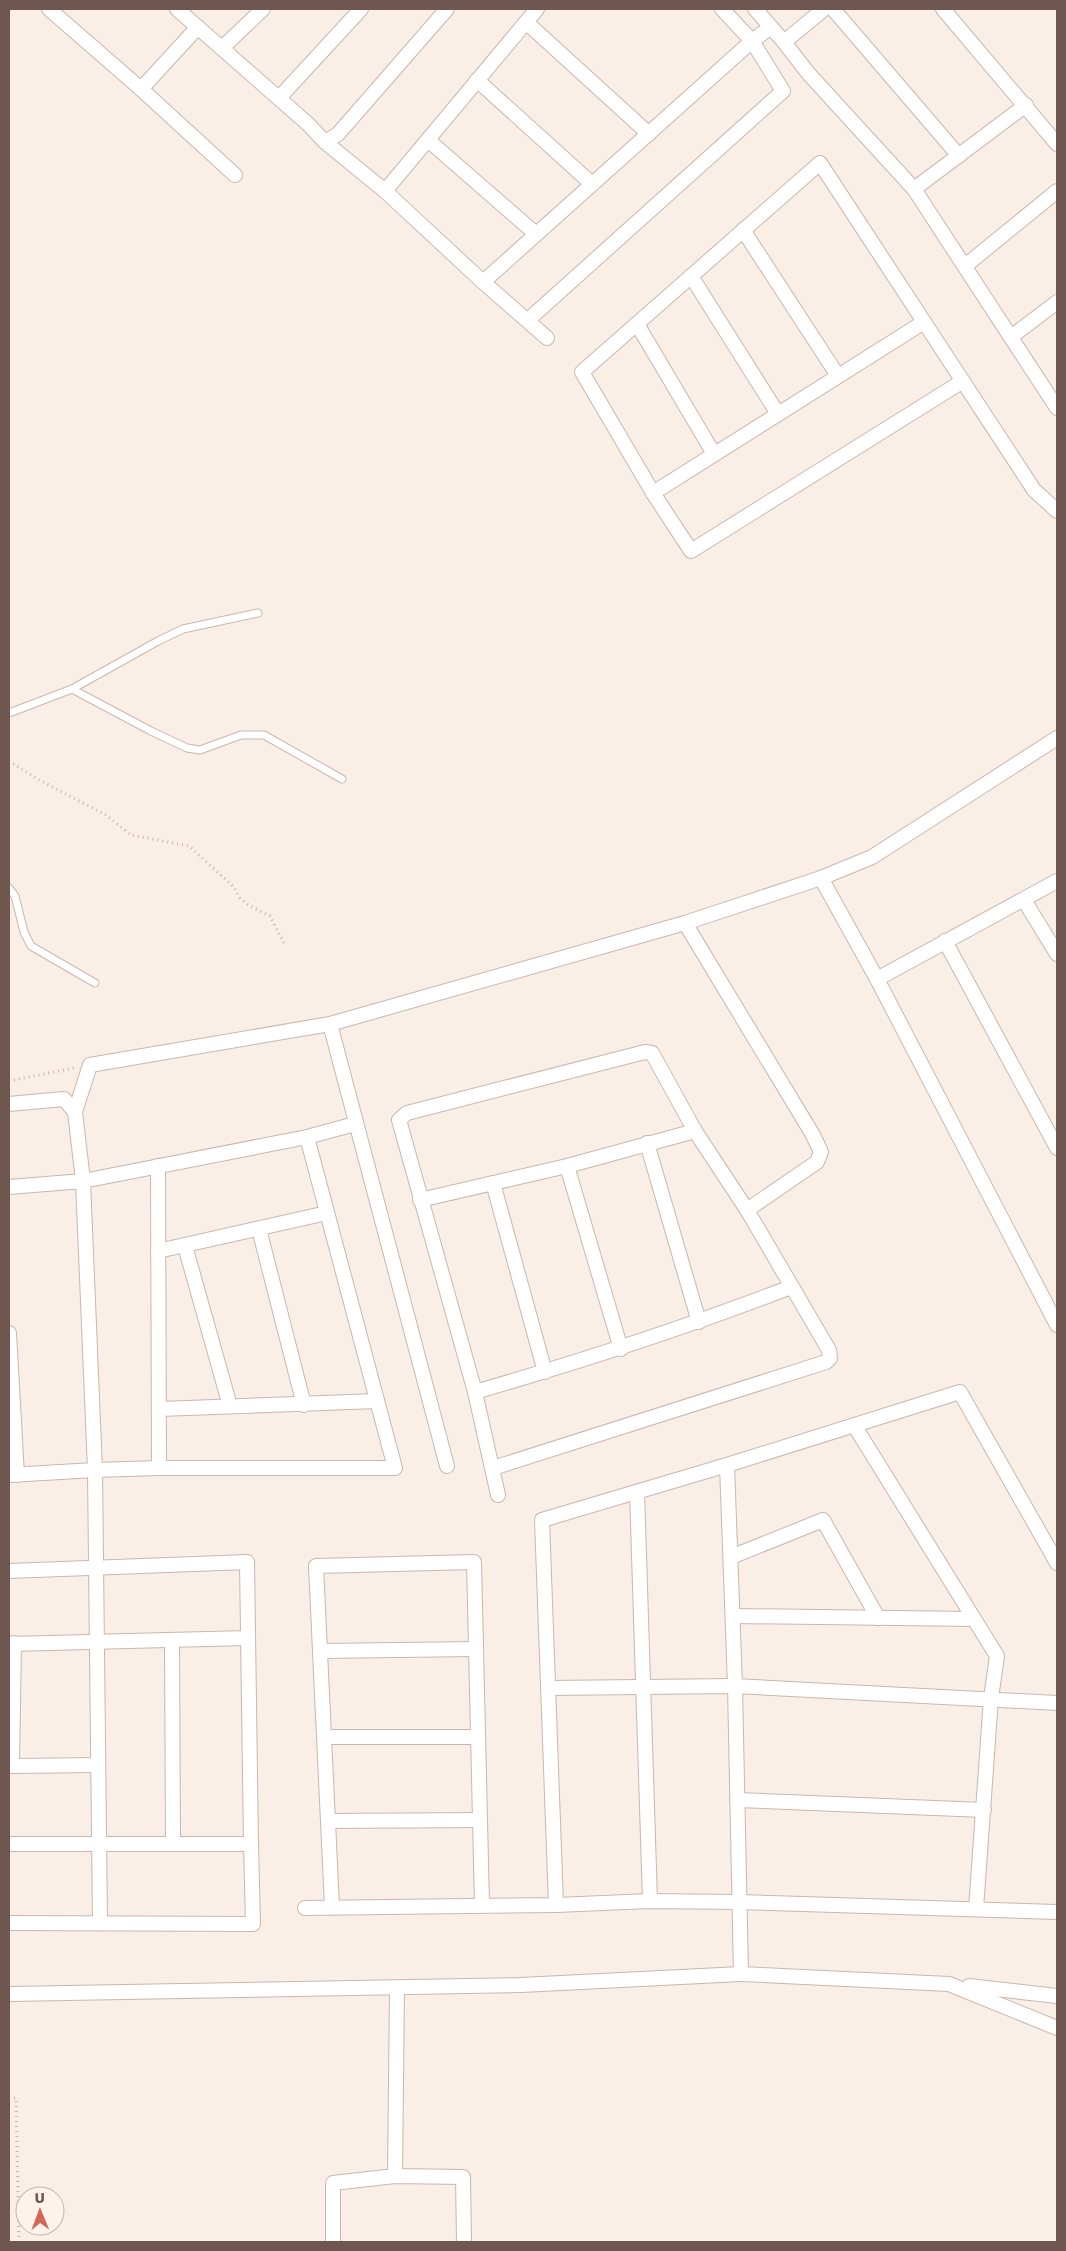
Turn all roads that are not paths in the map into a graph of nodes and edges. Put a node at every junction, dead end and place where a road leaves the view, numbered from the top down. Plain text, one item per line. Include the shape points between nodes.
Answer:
1 (49, 9) edge
2 (263, 9) edge
3 (360, 9) edge
4 (447, 9) edge
5 (537, 9) edge
6 (722, 9) edge
7 (755, 9) edge
8 (824, 9) edge
9 (833, 9) edge
10 (943, 9) edge
11 (179, 10) edge
12 (526, 22) junction
13 (198, 27) junction
14 (771, 27) junction
15 (752, 41) junction
16 (784, 42) junction
17 (222, 48) junction
18 (478, 80) junction
19 (141, 89) junction
20 (279, 98) junction
21 (1026, 105) junction
22 (649, 134) junction
23 (428, 140) junction
24 (325, 142) junction
25 (1057, 144) edge
26 (958, 156) junction
27 (235, 175) dead end
28 (592, 184) junction
29 (914, 189) junction
30 (385, 191) junction
31 (1057, 191) edge
32 (743, 230) junction
33 (536, 234) junction
34 (965, 266) junction
35 (691, 276) junction
36 (482, 282) junction
37 (1057, 302) edge
38 (528, 320) junction
39 (924, 322) junction
40 (637, 324) junction
41 (1011, 337) junction
42 (547, 338) dead end
43 (838, 376) junction
44 (963, 381) junction
45 (1056, 401) edge
46 (778, 414) junction
47 (714, 454) junction
48 (653, 493) junction
49 (1057, 511) edge
50 (258, 613) dead end
51 (72, 689) junction
52 (9, 713) edge
53 (1057, 738) edge
54 (342, 779) dead end
55 (821, 878) junction
56 (1057, 881) edge
57 (9, 888) edge
58 (1024, 900) junction
59 (686, 923) junction
60 (945, 941) junction
61 (1057, 954) edge
62 (877, 979) junction
63 (94, 983) dead end
64 (330, 1024) junction
65 (9, 1104) edge
66 (75, 1112) junction
67 (356, 1124) junction
68 (1052, 1128) edge
69 (694, 1131) junction
70 (307, 1137) junction
71 (647, 1143) junction
72 (1057, 1148) edge
73 (158, 1166) junction
74 (567, 1166) junction
75 (83, 1181) junction
76 (493, 1184) junction
77 (9, 1187) edge
78 (420, 1200) junction
79 (747, 1210) junction
80 (327, 1213) junction
81 (259, 1229) junction
82 (185, 1246) junction
83 (158, 1252) junction
84 (791, 1287) junction
85 (699, 1322) junction
86 (1057, 1325) edge
87 (9, 1333) edge
88 (621, 1349) junction
89 (545, 1372) junction
90 (475, 1392) junction
91 (377, 1401) junction
92 (304, 1405) junction
93 (230, 1406) junction
94 (159, 1409) junction
95 (11, 1413) edge
96 (854, 1425) junction
97 (447, 1466) dead end
98 (727, 1466) junction
99 (159, 1468) junction
100 (493, 1468) junction
101 (96, 1470) junction
102 (13, 1475) edge
103 (636, 1492) junction
104 (498, 1494) dead end
105 (730, 1557) junction
106 (1057, 1564) edge
107 (96, 1567) junction
108 (9, 1571) edge
109 (733, 1616) junction
110 (878, 1618) junction
111 (974, 1619) junction
112 (248, 1638) junction
113 (172, 1640) junction
114 (97, 1641) junction
115 (12, 1643) edge
116 (476, 1649) junction
117 (320, 1651) junction
118 (736, 1686) junction
119 (642, 1687) junction
120 (548, 1688) junction
121 (991, 1698) junction
122 (1057, 1703) edge
123 (324, 1737) junction
124 (478, 1737) junction
125 (98, 1765) junction
126 (10, 1766) edge
127 (737, 1800) junction
128 (984, 1810) junction
129 (480, 1820) junction
130 (328, 1821) junction
131 (9, 1844) edge
132 (99, 1844) junction
133 (173, 1844) junction
134 (251, 1844) junction
135 (650, 1901) junction
136 (738, 1902) junction
137 (482, 1905) junction
138 (556, 1905) junction
139 (332, 1907) junction
140 (305, 1908) dead end
141 (976, 1909) junction
142 (1057, 1912) edge
143 (9, 1924) edge
144 (100, 1924) junction
145 (740, 1974) junction
146 (949, 1984) junction
147 (397, 1988) junction
148 (9, 1994) edge
149 (1057, 1996) edge
150 (1057, 2028) edge
151 (395, 2176) junction
152 (333, 2242) edge
153 (464, 2242) edge

1 - 19 street
2 - 17 street
3 - 20 street
4 - 24 street via 338,134
5 - 12 street
6 - 15 street
7 - 14 street
8 - 16 street
9 - 26 street
10 - 21 street
11 - 13 street
12 - 18 street
12 - 22 street
13 - 17 street
13 - 19 street
14 - 15 street
14 - 16 street
15 - 22 street
15 - 38 street via 783,91
16 - 29 street via 808,73
17 - 20 street
18 - 23 street
18 - 28 street
19 - 27 street
20 - 24 street
21 - 25 street
21 - 26 street
22 - 28 street
23 - 30 street
23 - 33 street
24 - 30 street
26 - 29 street
28 - 33 street
29 - 34 street
30 - 36 street
31 - 34 street
32 - 35 street
32 - 39 street via 820,163
32 - 43 street
33 - 36 street
34 - 41 street
35 - 40 street
35 - 46 street
36 - 38 street
37 - 41 street
38 - 42 street
39 - 43 street
39 - 44 street
40 - 47 street
40 - 48 street via 582,372
41 - 45 street
43 - 46 street
44 - 48 street via 691,551
44 - 49 street via 1034,490
46 - 47 street
47 - 48 street
50 - 51 lane via 183,629
51 - 52 lane
51 - 54 lane via 187,748 200,750 241,735 264,735
53 - 55 street via 872,857
55 - 59 street
55 - 62 street
56 - 58 street
57 - 63 lane via 15,896 21,925 31,946
58 - 60 street
58 - 61 street
59 - 64 street
59 - 79 street via 821,1152 817,1162
60 - 62 street
60 - 68 street
62 - 86 street
64 - 66 street via 90,1066
64 - 67 street
65 - 66 street via 64,1099
66 - 75 street
67 - 70 street
67 - 97 street
68 - 72 street
69 - 71 street
69 - 78 street via 652,1053 645,1052 407,1113 399,1120
69 - 79 street
70 - 73 street
70 - 80 street
71 - 74 street
71 - 85 street
73 - 75 street
73 - 83 street
74 - 76 street
74 - 88 street
75 - 77 street
75 - 101 street
76 - 78 street
76 - 89 street
78 - 90 street
79 - 84 street
80 - 81 street
80 - 91 street
81 - 82 street
81 - 92 street
82 - 83 street
82 - 93 street
83 - 94 street
84 - 85 street
84 - 100 street via 828,1350 830,1358 826,1362
85 - 88 street
87 - 95 street
88 - 89 street
89 - 90 street
90 - 100 street
91 - 92 street
91 - 99 street via 395,1468
92 - 93 street
93 - 94 street
94 - 99 street
95 - 102 street
96 - 98 street
96 - 106 street via 960,1392
96 - 111 street
98 - 103 street
98 - 105 street
99 - 101 street
100 - 104 street
101 - 102 street
101 - 107 street
103 - 119 street
103 - 120 street via 542,1520
105 - 109 street
105 - 110 street via 823,1520
107 - 108 street
107 - 112 street via 247,1562
107 - 114 street
109 - 110 street
109 - 118 street
110 - 111 street
111 - 121 street via 997,1656
112 - 113 street
112 - 134 street
113 - 114 street
113 - 133 street
114 - 115 street
114 - 125 street
115 - 126 street
116 - 117 street
116 - 117 street via 474,1562 316,1566
116 - 124 street
117 - 123 street
118 - 119 street
118 - 121 street
118 - 127 street
119 - 120 street
119 - 135 street
120 - 138 street
121 - 122 street
121 - 128 street
123 - 124 street
123 - 130 street
124 - 129 street
125 - 126 street
125 - 132 street
127 - 128 street
127 - 136 street
128 - 141 street
129 - 130 street
129 - 137 street
130 - 139 street
131 - 132 street
132 - 133 street
132 - 144 street
133 - 134 street
134 - 144 street via 253,1924
135 - 136 street
135 - 138 street
136 - 141 street
136 - 145 street
137 - 138 street
137 - 139 street
139 - 140 street
141 - 142 street
143 - 144 street
145 - 146 street
145 - 147 street via 521,1986
146 - 149 street
146 - 150 street
147 - 148 street
147 - 151 street
151 - 152 street via 333,2184
151 - 153 street via 463,2177

